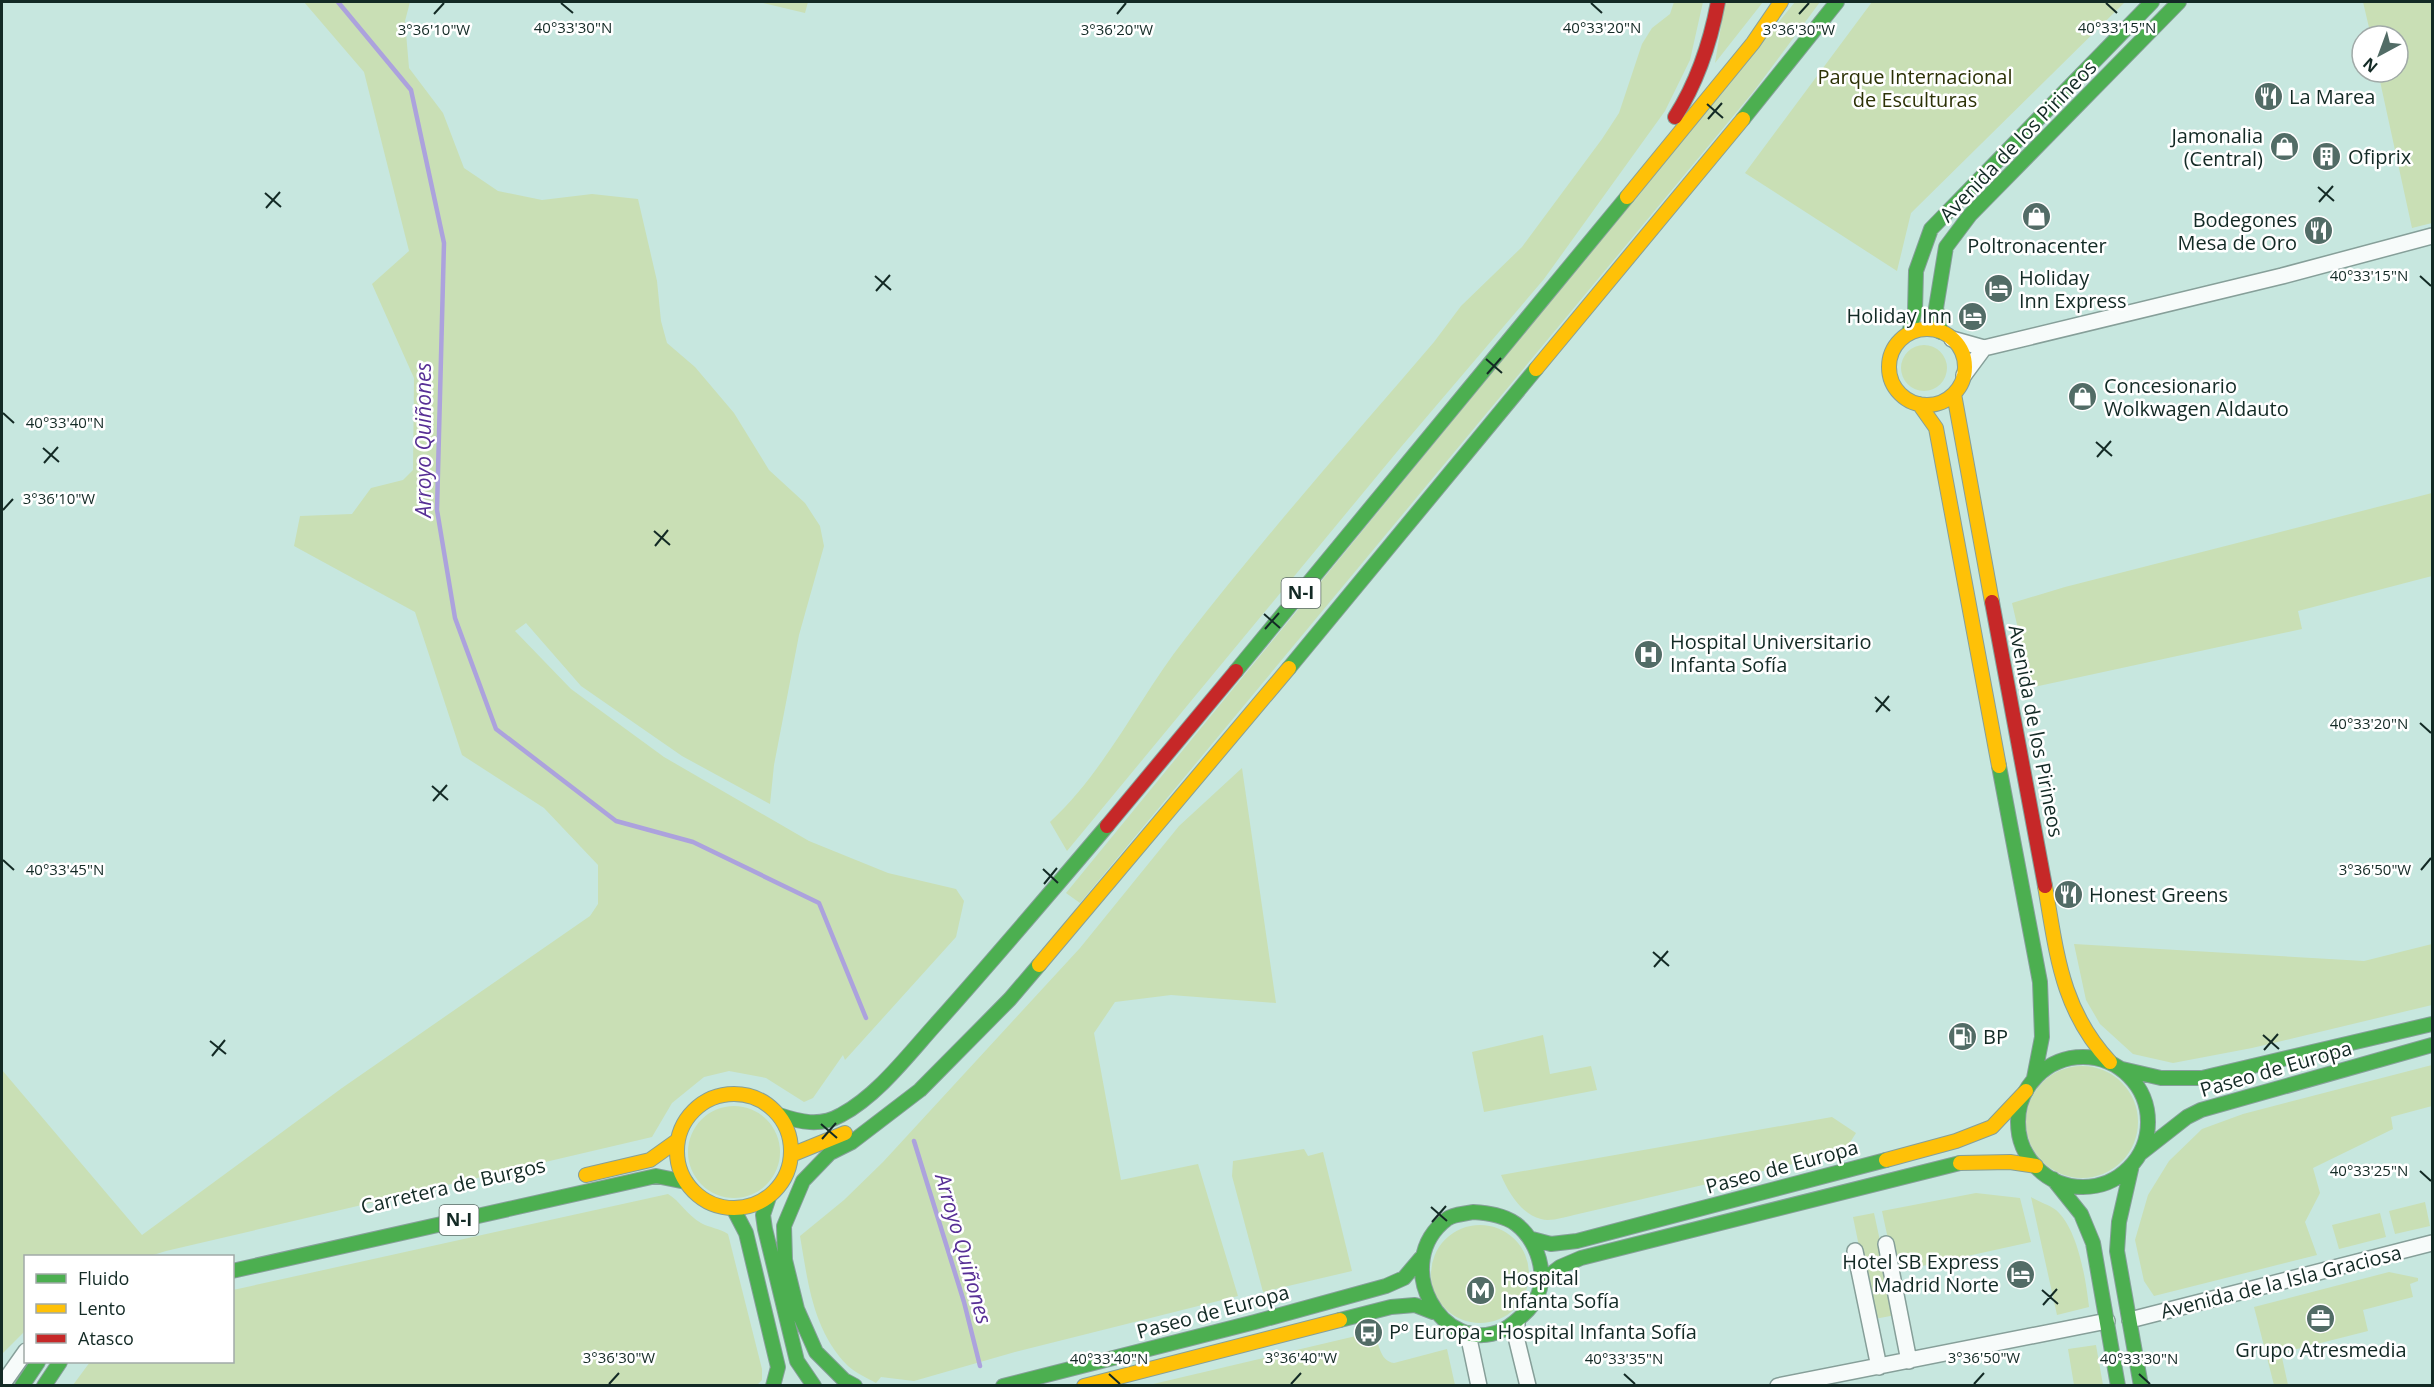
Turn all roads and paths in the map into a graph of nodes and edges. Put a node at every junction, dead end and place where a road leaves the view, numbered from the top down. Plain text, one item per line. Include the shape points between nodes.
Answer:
1 (1719, 2) edge
2 (1781, 2) edge
3 (1837, 2) edge
4 (2152, 2) edge
5 (2180, 2) edge
6 (1645, 174) junction
7 (2432, 236) edge
8 (1909, 333) junction
9 (1946, 335) junction
10 (1984, 348) junction
11 (1964, 375) junction
12 (1954, 394) junction
13 (1919, 404) junction
14 (2433, 1024) edge
15 (2433, 1046) edge
16 (2115, 1065) junction
17 (2034, 1078) junction
18 (2026, 1091) junction
19 (779, 1115) junction
20 (880, 1120) junction
21 (678, 1140) junction
22 (2140, 1153) junction
23 (791, 1155) junction
24 (2132, 1165) junction
25 (2036, 1166) junction
26 (570, 1179) dead end
27 (2053, 1179) junction
28 (686, 1182) junction
29 (769, 1197) junction
30 (733, 1208) junction
31 (1532, 1239) junction
32 (2433, 1243) edge
33 (1886, 1244) dead end
34 (1855, 1251) dead end
35 (1421, 1258) junction
36 (234, 1271) edge
37 (1542, 1281) junction
38 (1433, 1312) junction
39 (2130, 1320) junction
40 (2107, 1322) junction
41 (1517, 1323) junction
42 (1468, 1334) junction
43 (24, 1354) edge
44 (1909, 1361) junction
45 (37, 1363) edge
46 (59, 1363) edge
47 (1879, 1367) junction
48 (2, 1385) edge
49 (22, 1386) edge
50 (44, 1386) edge
51 (773, 1386) edge
52 (814, 1386) edge
53 (855, 1386) edge
54 (1004, 1386) edge
55 (1084, 1386) edge
56 (1479, 1386) edge
57 (1528, 1386) edge
58 (1778, 1386) edge
59 (2118, 1386) edge
60 (2141, 1386) edge

1 - 6 main road via 1705,62 1686,100 1657,143
2 - 6 main road, N-I
3 - 20 main road, N-I via 1152,833 1010,999 920,1090
4 - 8 main road, Avenida de los Pirineos via 1931,229 1916,271 1915,311
5 - 9 main road, Avenida de los Pirineos via 1970,215 1946,247 1936,308
6 - 19 main road, N-I via 1123,808 898,1066 840,1116 820,1123
7 - 10 street
8 - 9 main road via 1922,330
8 - 13 main road via 1892,351 1890,381 1900,394
9 - 10 street
9 - 11 main road via 1962,353
10 - 11 street
11 - 12 main road
12 - 13 main road via 1934,404
12 - 16 main road, Avenida de los Pirineos via 2057,952 2071,1008 2080,1027
13 - 17 main road via 1936,428 2040,982 2042,1037
14 - 16 main road, Paseo de Europa via 2202,1078 2171,1081 2146,1077
15 - 22 main road, Paseo de Europa via 2201,1110
16 - 17 main road via 2090,1057 2069,1058 2050,1065
16 - 22 main road via 2134,1081 2144,1098 2147,1135
17 - 18 main road
18 - 25 main road via 2019,1110 2019,1130 2024,1149
18 - 31 main road, Paseo de Europa via 1992,1127 1956,1141 1577,1241 1551,1244
19 - 21 main road, N-I via 748,1095 711,1098 684,1122
19 - 23 main road via 786,1127
20 - 23 main road, N-I
20 - 53 main road via 852,1143 830,1153 803,1181 784,1226 785,1260 801,1320 816,1352
21 - 26 main road, Carretera de Burgos / N-I via 650,1160
21 - 28 main road via 677,1155
22 - 24 main road
23 - 29 main road via 788,1171
24 - 27 main road via 2115,1179 2095,1186 2073,1186
24 - 39 main road via 2119,1222 2117,1251
25 - 27 main road
25 - 37 main road, Paseo de Europa via 1964,1162 1581,1258
27 - 40 main road via 2081,1214 2093,1243
28 - 30 main road, N-I via 709,1202
28 - 36 main road, Carretera de Burgos / N-I via 656,1176
29 - 30 main road via 745,1208
29 - 52 main road via 763,1215 765,1229 798,1361
30 - 51 main road via 746,1233 778,1366
31 - 35 main road via 1516,1224 1493,1213 1473,1212 1448,1219 1435,1231
31 - 37 main road
32 - 39 street, Avenida de la Isla Graciosa
33 - 44 street
34 - 47 street
35 - 38 main road via 1425,1296
35 - 54 main road, Paseo de Europa via 1404,1278 1386,1286
37 - 41 main road via 1533,1304
38 - 42 main road via 1447,1325
38 - 55 main road, Paseo de Europa via 1415,1305 1391,1307
39 - 60 main road
40 - 44 street
40 - 59 main road
41 - 42 main road via 1497,1333
41 - 57 street via 1517,1341
42 - 56 street
43 - 48 street
44 - 47 street
45 - 49 main road
46 - 50 main road
47 - 58 street

